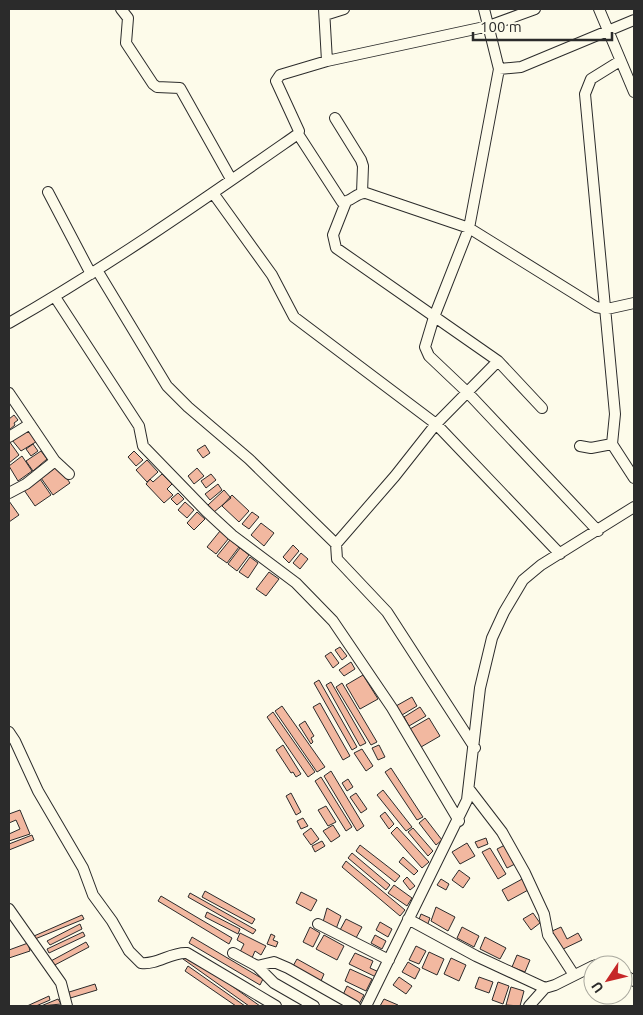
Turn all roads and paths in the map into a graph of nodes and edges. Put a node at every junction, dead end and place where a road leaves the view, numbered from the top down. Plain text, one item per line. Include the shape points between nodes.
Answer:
1 (121, 9) edge
2 (344, 9) edge
3 (484, 9) edge
4 (535, 9) edge
5 (599, 9) edge
6 (324, 12) edge
7 (634, 20) edge
8 (489, 26) junction
9 (608, 32) junction
10 (327, 61) junction
11 (620, 61) junction
12 (500, 69) junction
13 (634, 92) edge
14 (335, 118) dead end
15 (298, 134) junction
16 (231, 179) junction
17 (48, 192) dead end
18 (213, 193) junction
19 (362, 193) junction
20 (346, 202) junction
21 (469, 228) junction
22 (94, 272) junction
23 (55, 297) junction
24 (634, 303) edge
25 (607, 309) junction
26 (434, 317) junction
27 (9, 323) edge
28 (498, 361) junction
29 (9, 393) edge
30 (468, 393) junction
31 (542, 408) dead end
32 (30, 424) junction
33 (436, 424) junction
34 (9, 437) edge
35 (612, 444) junction
36 (580, 446) dead end
37 (55, 461) junction
38 (69, 474) dead end
39 (634, 478) edge
40 (9, 493) edge
41 (634, 507) edge
42 (598, 530) junction
43 (336, 544) junction
44 (560, 554) junction
45 (9, 732) edge
46 (475, 748) junction
47 (469, 789) junction
48 (459, 821) junction
49 (9, 909) edge
50 (408, 919) junction
51 (318, 924) dead end
52 (232, 954) dead end
53 (389, 960) junction
54 (257, 966) junction
55 (583, 970) edge
56 (574, 975) junction
57 (545, 988) junction
58 (67, 1006) edge
59 (276, 1006) edge
60 (314, 1006) edge
61 (354, 1006) edge
62 (366, 1006) edge
63 (529, 1006) edge

1 - 16 street via 128,18 126,43 153,84 180,88
2 - 6 street
3 - 8 street
4 - 8 street
5 - 9 street
6 - 10 street
7 - 9 street
8 - 10 street
8 - 12 street
9 - 11 street
9 - 12 street via 515,69
10 - 15 street via 277,77
11 - 13 street
11 - 25 street via 591,79 585,94
12 - 21 street
14 - 19 street via 361,160
15 - 16 street
15 - 20 street via 338,200
16 - 18 street
17 - 22 street
18 - 22 street
18 - 33 street via 272,275 294,317
19 - 20 street
19 - 21 street
20 - 26 street via 333,235 336,248
21 - 25 street via 585,300
21 - 26 street
22 - 23 street
22 - 43 street via 167,386 249,459
23 - 27 street
23 - 48 street via 139,426 143,446 232,535 296,583 333,621 392,708
24 - 25 street
25 - 35 street via 615,414
26 - 28 street
26 - 30 street via 426,352
28 - 30 street
28 - 31 street
29 - 32 street
30 - 33 street
30 - 42 street
32 - 34 street
32 - 37 street
33 - 43 street
33 - 44 street
35 - 36 street via 591,448
35 - 39 street
37 - 38 street
37 - 40 street
41 - 42 street
42 - 44 street
43 - 46 street via 337,559 387,612
44 - 46 street via 523,580 492,638 480,688
45 - 59 street via 16,740 38,791 83,868 93,895 129,951 141,963 154,963 172,954 187,953
46 - 47 street
47 - 48 street
47 - 56 street via 502,832 544,914 548,935
48 - 50 street
49 - 58 street via 61,983
50 - 53 street
50 - 57 street
51 - 53 street
52 - 54 street
53 - 62 street
54 - 60 street via 274,983
54 - 61 street via 274,962
55 - 56 street
56 - 57 street
57 - 63 street

